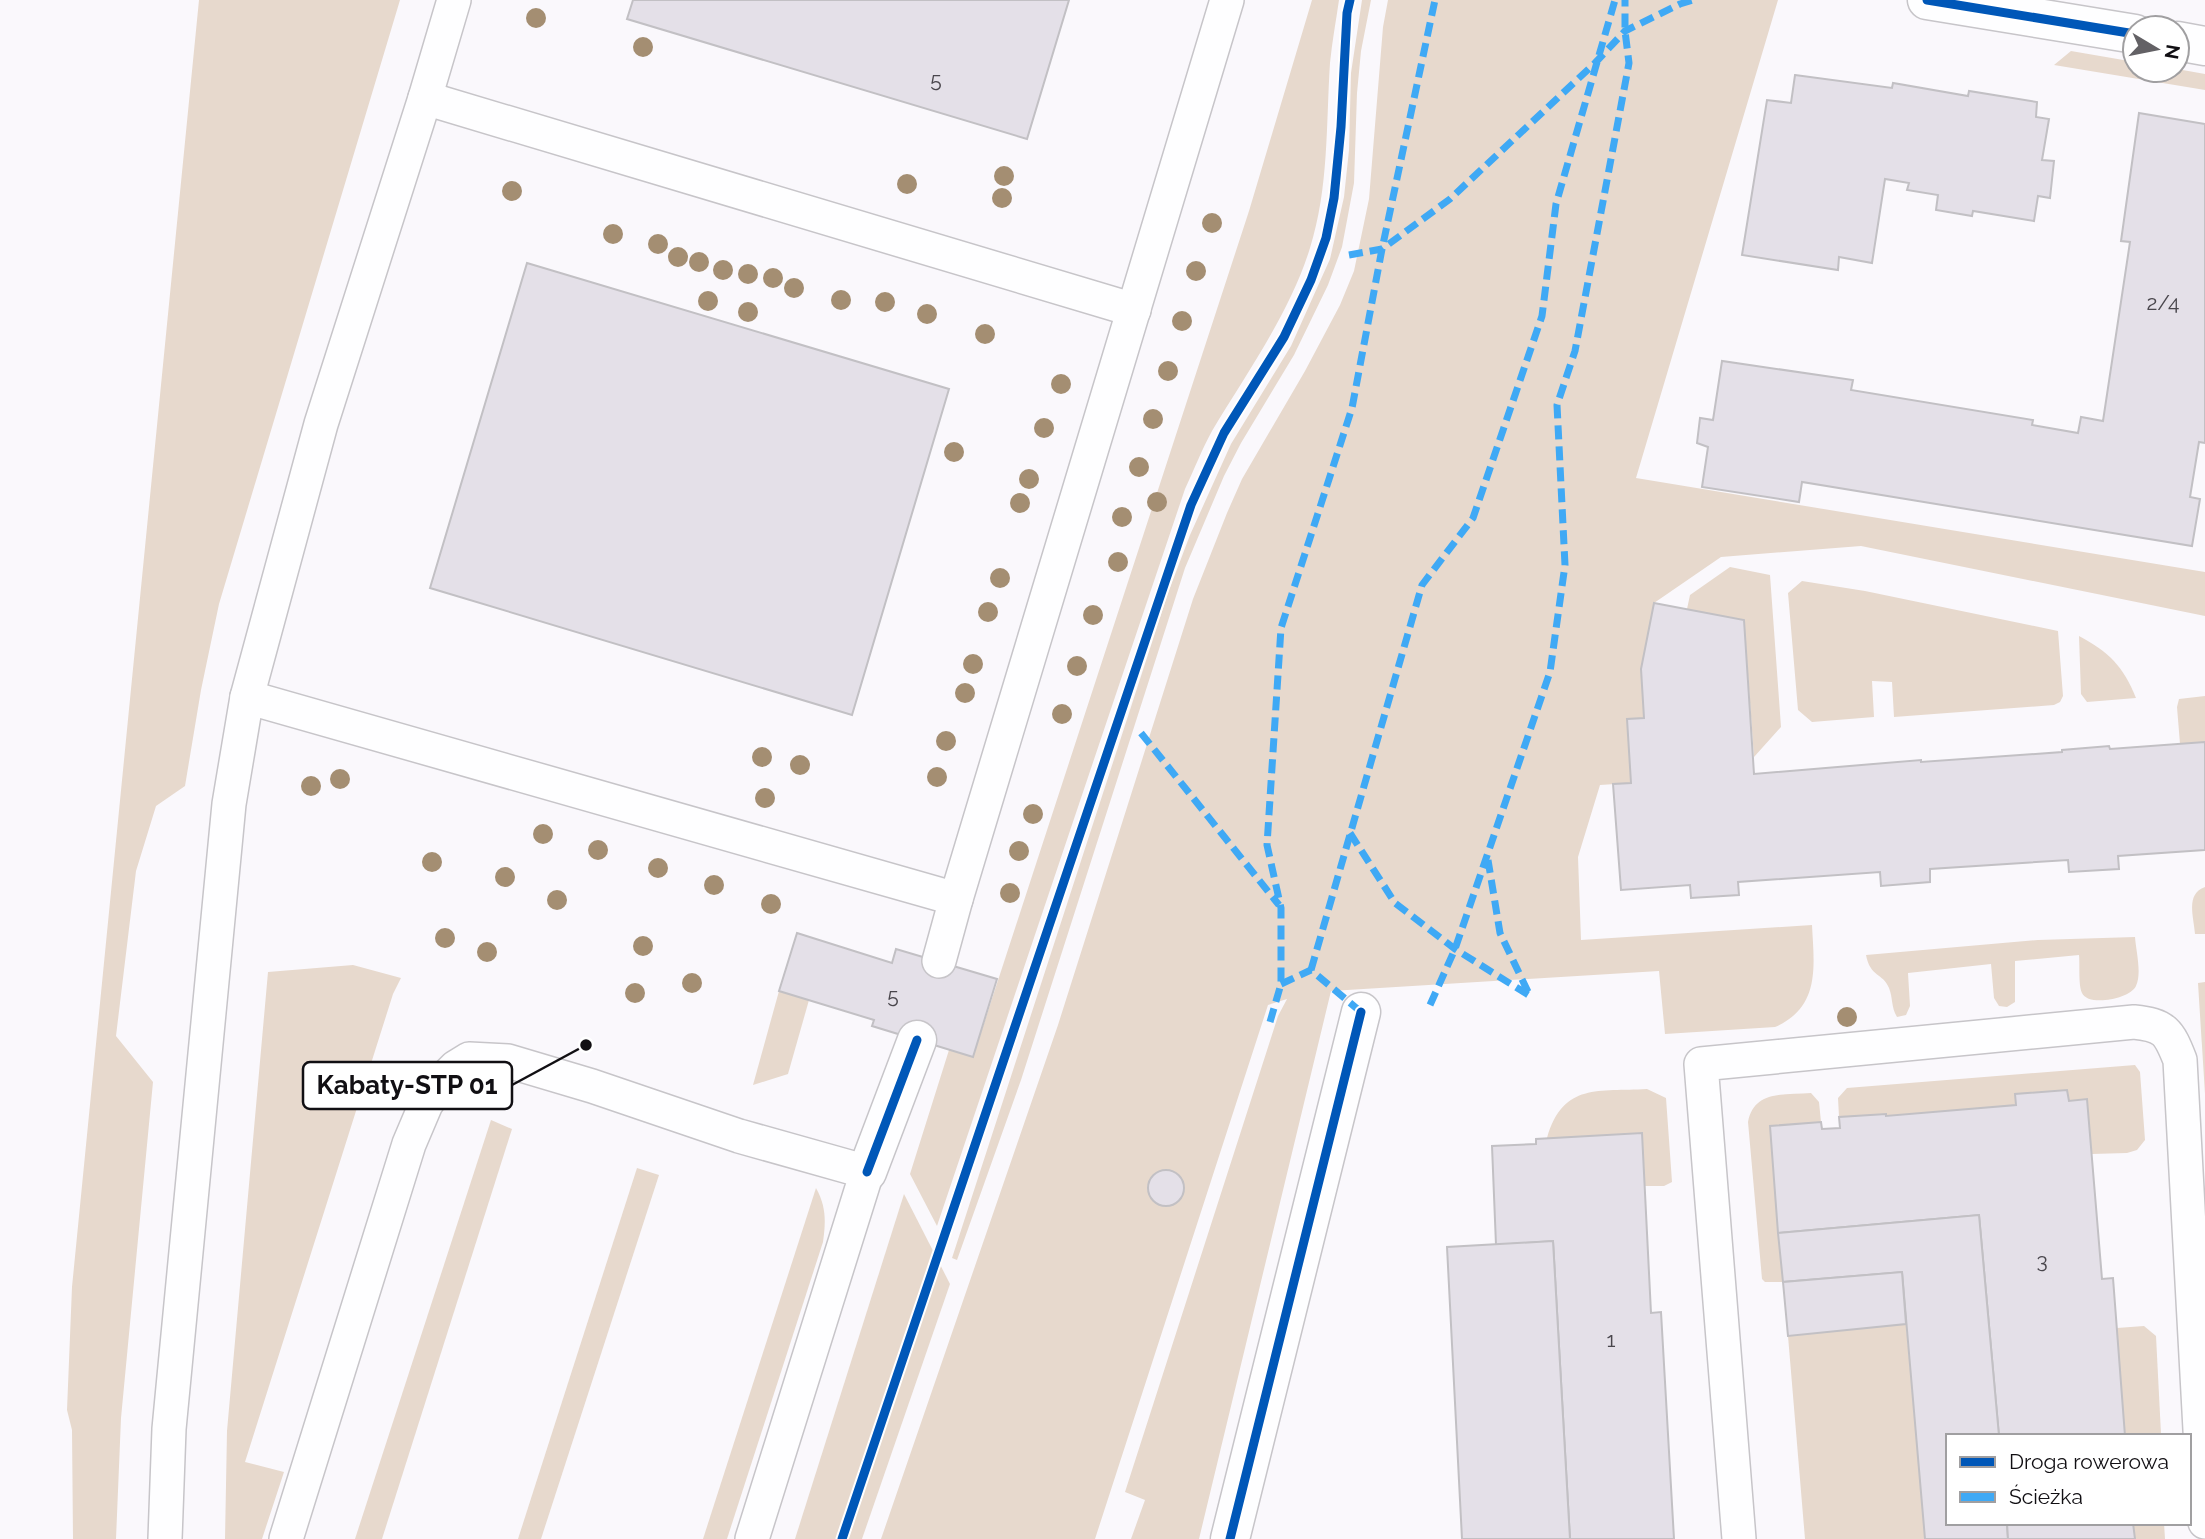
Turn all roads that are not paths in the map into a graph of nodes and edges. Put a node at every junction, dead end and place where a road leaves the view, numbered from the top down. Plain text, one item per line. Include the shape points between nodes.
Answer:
1 (454, 0) edge
2 (1227, 0) edge
3 (1927, 0) edge
4 (2121, 32) edge
5 (425, 98) junction
6 (1134, 310) junction
7 (247, 697) junction
8 (956, 899) junction
9 (939, 961) dead end
10 (1361, 1012) dead end
11 (918, 1040) dead end
12 (867, 1172) junction
13 (2205, 1522) edge
14 (165, 1539) edge
15 (286, 1539) edge
16 (752, 1539) edge
17 (1230, 1539) edge
18 (1739, 1539) edge

1 - 5 lane
2 - 6 lane
3 - 4 street
5 - 6 lane
5 - 7 lane via 321,424
6 - 8 lane
7 - 8 lane
7 - 14 lane via 229,804 169,1429
8 - 9 lane
10 - 17 street
11 - 12 street
12 - 15 lane via 739,1136 508,1060 469,1059 456,1067 426,1104 409,1144
12 - 16 lane
13 - 18 lane via 2180,1060 2171,1035 2152,1024 2134,1022 1701,1065

